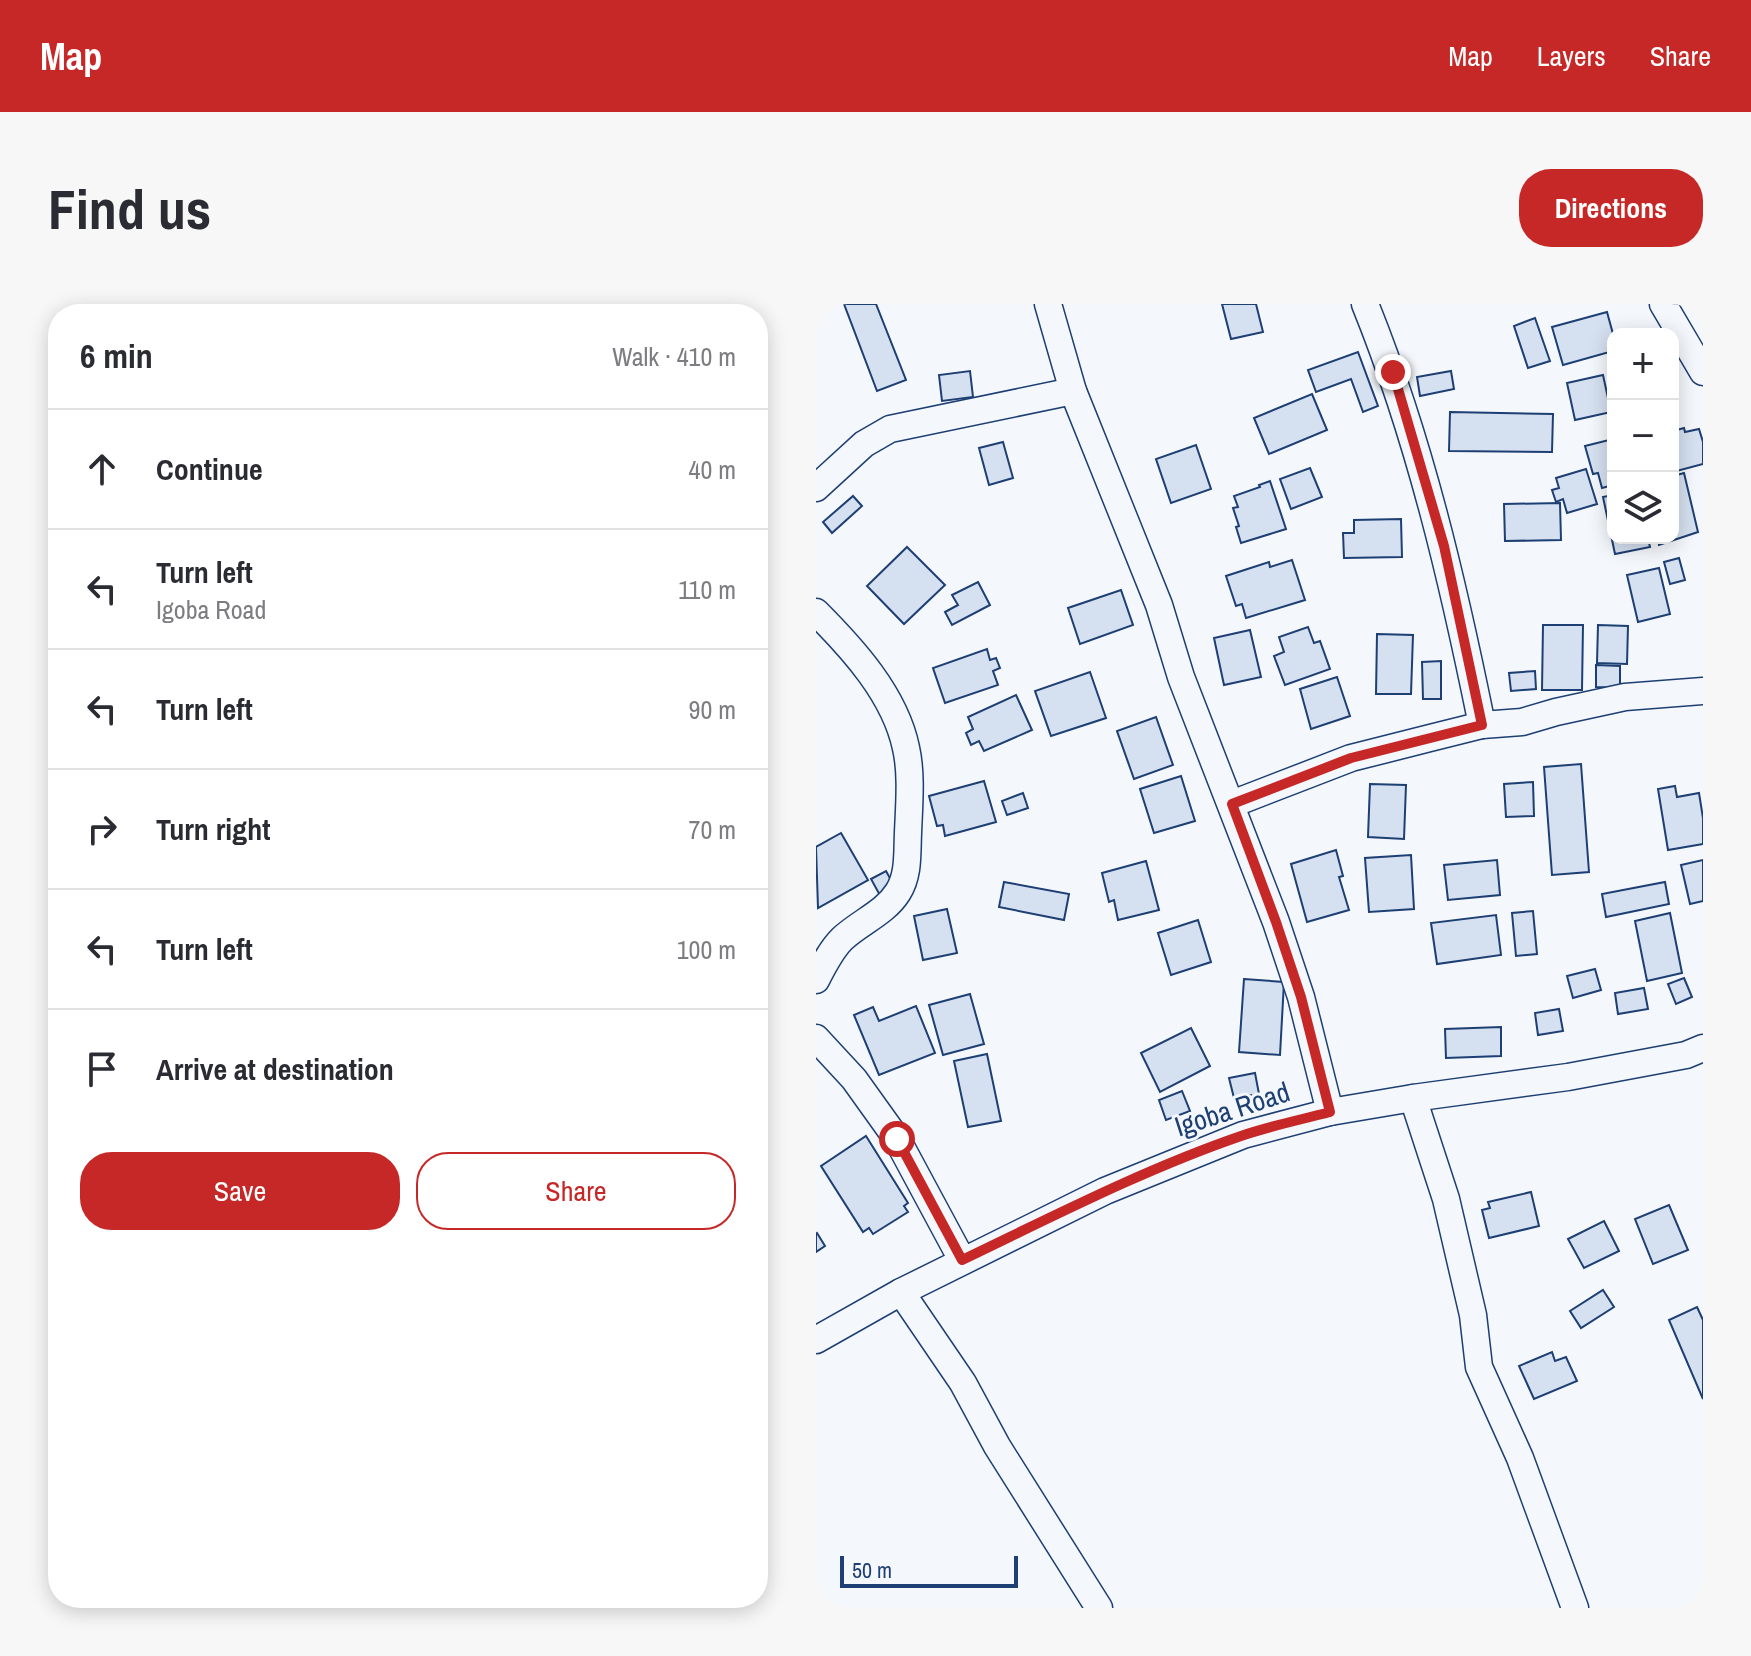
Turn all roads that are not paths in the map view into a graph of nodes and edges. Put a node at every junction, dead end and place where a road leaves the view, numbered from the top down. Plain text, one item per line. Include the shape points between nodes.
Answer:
1 (1048, 304) edge
2 (1365, 304) edge
3 (1663, 304) edge
4 (1703, 372) edge
5 (1073, 391) junction
6 (816, 488) edge
7 (816, 612) edge
8 (1703, 691) edge
9 (1482, 725) junction
10 (1232, 804) junction
11 (816, 980) edge
12 (816, 1038) edge
13 (1703, 1048) edge
14 (1413, 1098) junction
15 (1330, 1112) junction
16 (962, 1260) junction
17 (901, 1292) junction
18 (816, 1340) edge
19 (1099, 1608) edge
20 (1575, 1608) edge

1 - 5 street
2 - 9 street via 1393,372 1444,546
3 - 4 street
5 - 6 street via 890,429 864,444
5 - 10 street
7 - 11 street via 853,653 899,722 907,751 909,818 905,880 890,904 842,939
8 - 9 street via 1625,697 1522,722
9 - 10 street via 1351,758
10 - 15 street via 1301,997
12 - 16 street via 897,1139
13 - 14 street, Igoba Road via 1568,1077
14 - 15 street, Igoba Road
14 - 20 street via 1446,1199 1473,1315 1479,1367 1520,1458
15 - 16 street, Igoba Road via 1243,1135 1175,1161
16 - 17 street, Igoba Road
17 - 18 street, Igoba Road
17 - 19 street via 963,1383

